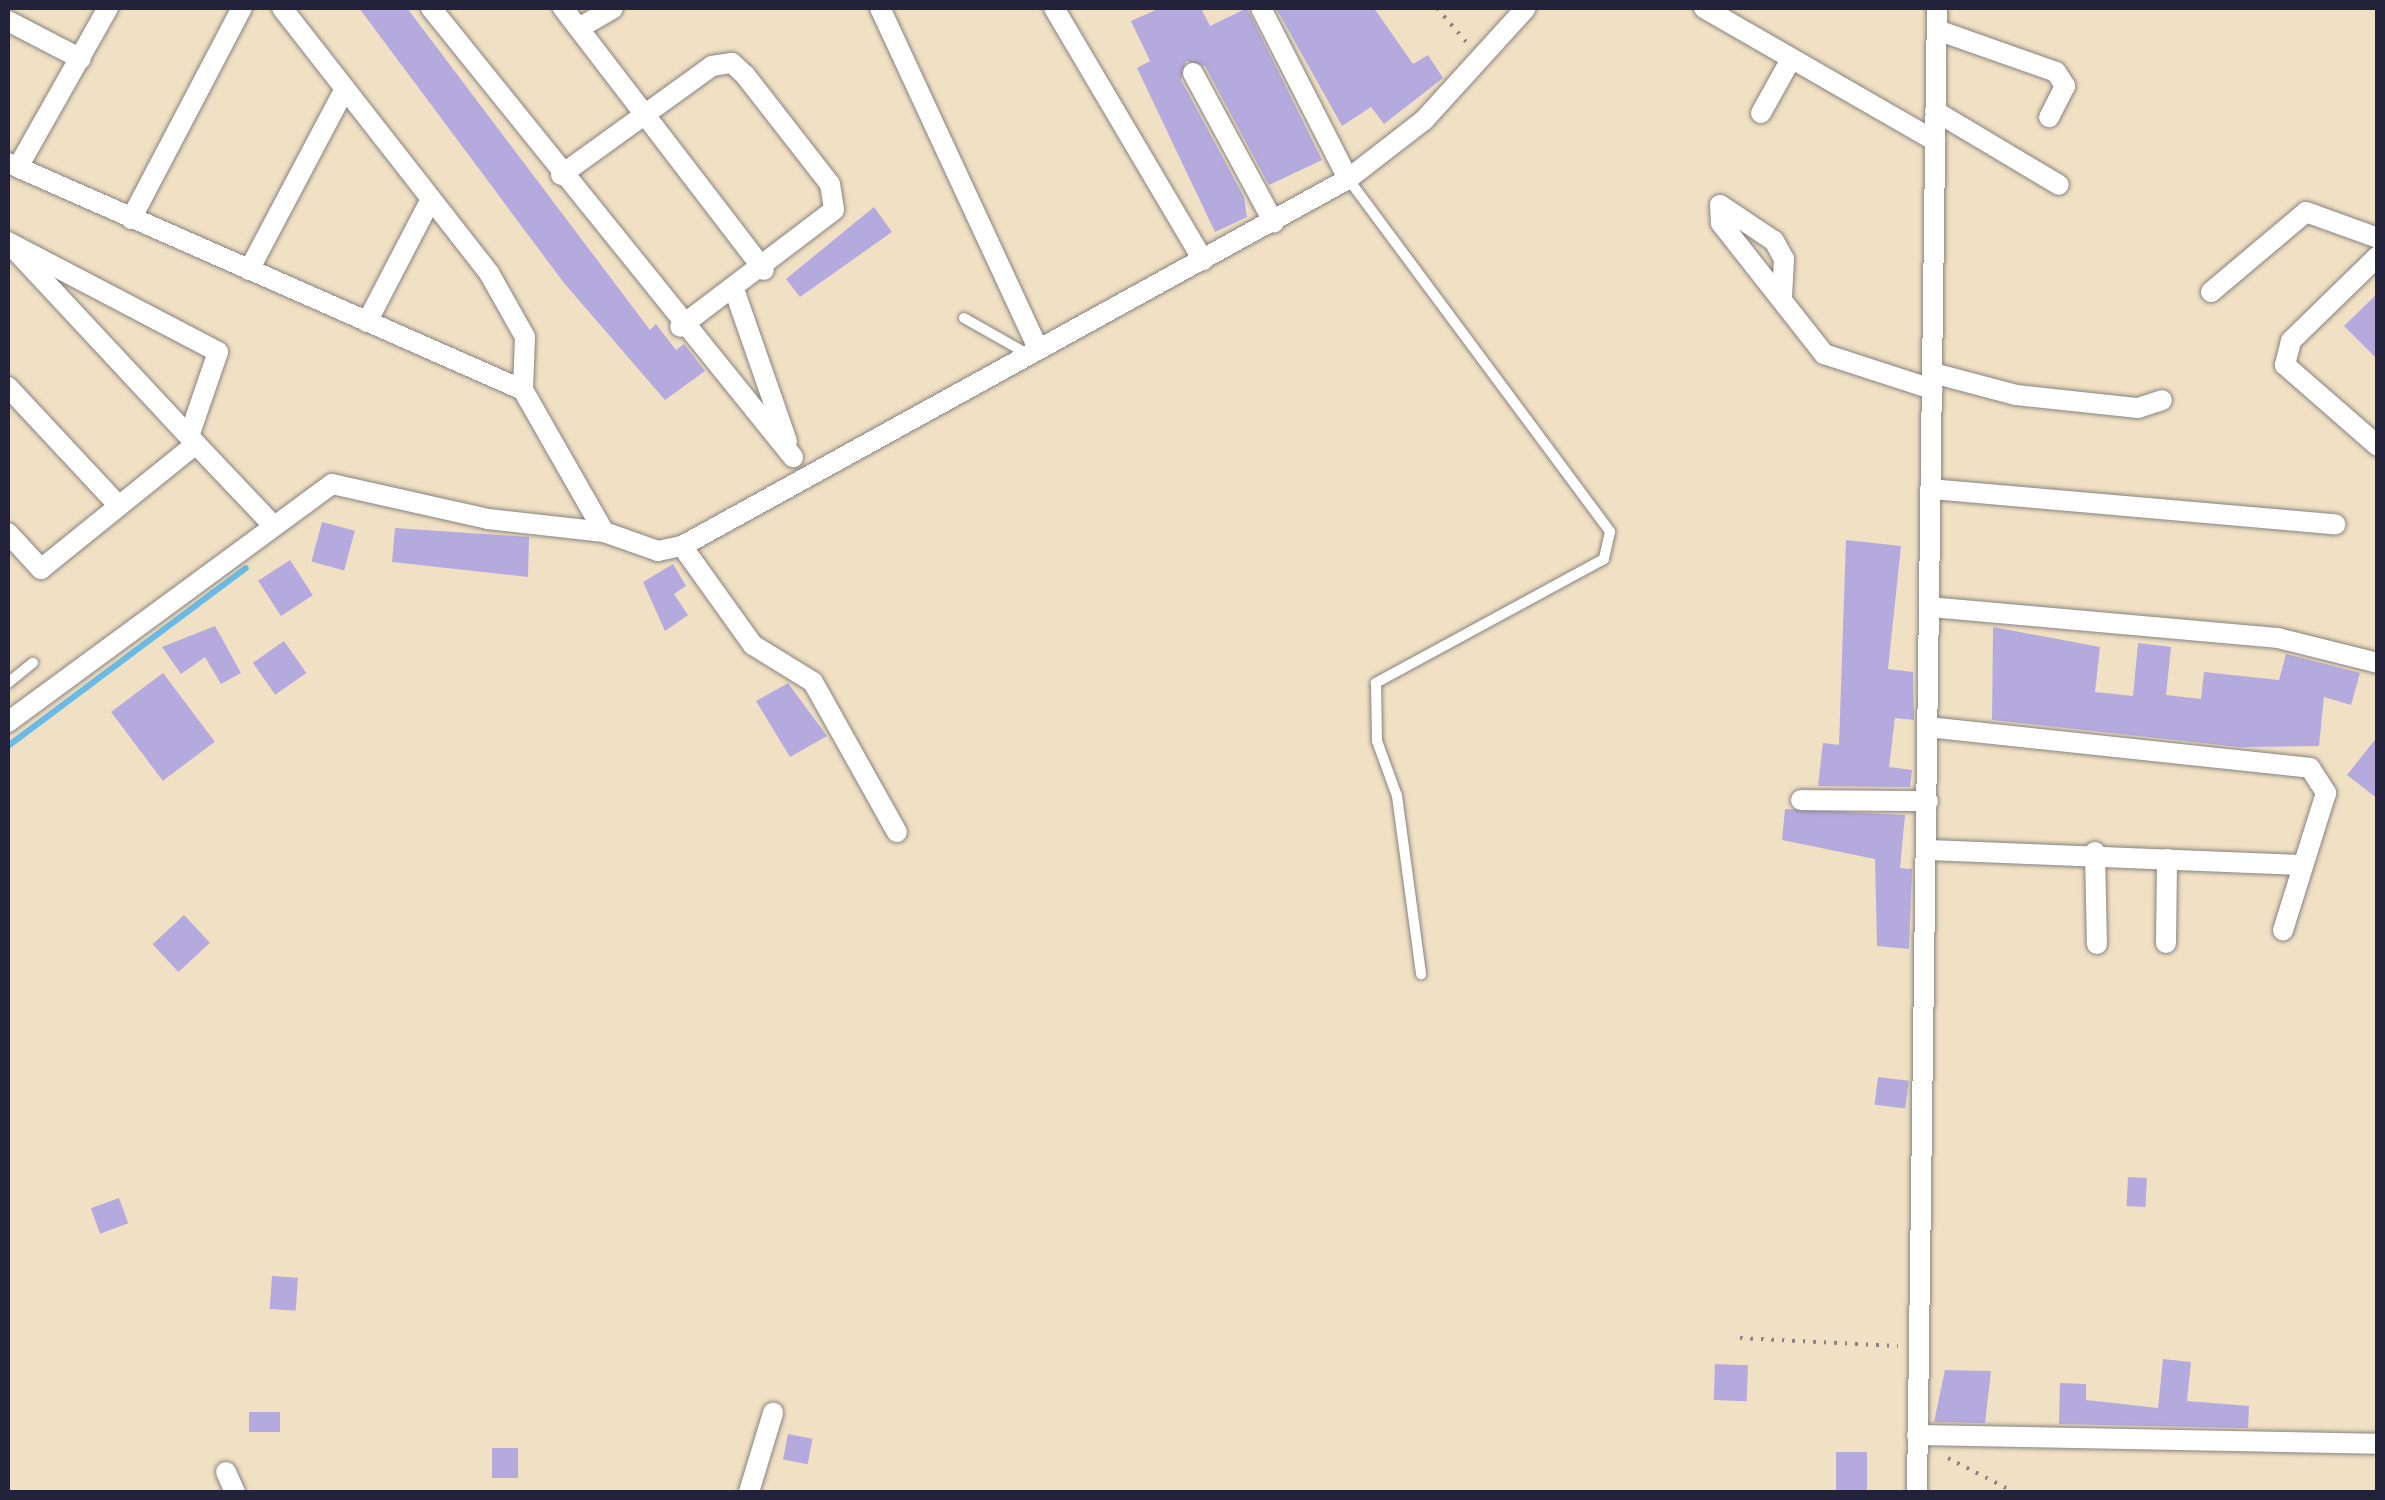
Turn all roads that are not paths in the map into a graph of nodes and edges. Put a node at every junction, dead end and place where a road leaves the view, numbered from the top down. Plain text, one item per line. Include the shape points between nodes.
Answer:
1 (108, 8) edge
2 (242, 8) edge
3 (282, 8) edge
4 (431, 8) edge
5 (563, 8) edge
6 (612, 8) edge
7 (880, 8) edge
8 (1054, 8) edge
9 (1260, 8) edge
10 (1526, 8) edge
11 (1704, 8) edge
12 (1937, 8) edge
13 (8, 21) edge
14 (579, 28) junction
15 (1937, 30) junction
16 (82, 59) junction
17 (1790, 61) junction
18 (1193, 73) dead end
19 (345, 89) junction
20 (1935, 110) junction
21 (644, 112) junction
22 (1761, 113) dead end
23 (2049, 117) dead end
24 (1935, 141) junction
25 (13, 165) edge
26 (562, 175) junction
27 (1348, 179) junction
28 (2059, 185) dead end
29 (428, 205) junction
30 (131, 219) junction
31 (1274, 223) junction
32 (2378, 238) edge
33 (8, 242) edge
34 (2378, 256) edge
35 (1203, 260) junction
36 (249, 270) junction
37 (764, 270) junction
38 (734, 292) junction
39 (2211, 292) dead end
40 (1782, 297) dead end
41 (964, 318) dead end
42 (367, 322) junction
43 (680, 327) junction
44 (1030, 348) junction
45 (1932, 381) junction
46 (8, 386) edge
47 (524, 390) junction
48 (2162, 400) dead end
49 (193, 440) junction
50 (2378, 446) edge
51 (799, 466) junction
52 (1932, 489) junction
53 (118, 505) junction
54 (272, 524) junction
55 (2335, 524) dead end
56 (604, 532) junction
57 (8, 533) edge
58 (682, 546) junction
59 (1930, 607) junction
60 (33, 663) dead end
61 (2378, 663) edge
62 (8, 683) edge
63 (8, 722) edge
64 (1928, 728) junction
65 (1801, 800) dead end
66 (1928, 801) junction
67 (897, 832) dead end
68 (1927, 850) junction
69 (2095, 852) junction
70 (2168, 859) junction
71 (2297, 866) junction
72 (2283, 930) dead end
73 (2166, 943) dead end
74 (2097, 944) dead end
75 (1420, 974) dead end
76 (774, 1413) dead end
77 (1917, 1444) junction
78 (2378, 1444) edge
79 (226, 1472) dead end
80 (235, 1492) edge
81 (750, 1492) edge
82 (1917, 1492) edge

1 - 16 street
2 - 30 street
3 - 19 street
4 - 26 street
5 - 14 street
6 - 14 street
7 - 44 street
8 - 35 street
9 - 27 street
10 - 27 street via 1424,120
11 - 17 street
12 - 15 street
13 - 16 street
14 - 21 street
15 - 20 street
15 - 23 street via 2056,72 2065,86
16 - 25 street
17 - 22 street
17 - 24 street
18 - 31 street
19 - 29 street
19 - 36 street
20 - 24 street
20 - 28 street
21 - 26 street
21 - 37 street
21 - 37 street via 712,66 733,64 830,184 829,219
24 - 45 street
25 - 30 street
26 - 43 street
27 - 31 street
27 - 75 lane via 1610,532 1604,560 1376,683 1377,741 1397,796
29 - 42 street
29 - 47 street via 514,315 531,366
30 - 36 street
31 - 35 street
32 - 39 street via 2306,212
33 - 49 street
33 - 49 street via 218,352
34 - 50 street via 2285,353 2295,379
35 - 44 street
36 - 42 street
37 - 38 street
38 - 43 street
38 - 51 street
40 - 45 street via 1824,354
41 - 44 lane
42 - 47 street
43 - 51 street
44 - 51 street
45 - 48 street via 2138,408
45 - 52 street
46 - 53 street
47 - 56 street
49 - 53 street
49 - 54 street
51 - 58 street
52 - 55 street
52 - 59 street
53 - 57 street via 42,569
54 - 56 street via 332,484 488,519
54 - 63 street
56 - 58 street via 658,552
58 - 67 street via 752,645 814,682
59 - 61 street via 2278,638
59 - 64 street
60 - 62 lane
64 - 66 street
64 - 71 street via 2310,768 2326,793
65 - 66 street
66 - 68 street
68 - 69 street
68 - 77 street
69 - 70 street
69 - 74 street
70 - 71 street
70 - 73 street
71 - 72 street
76 - 81 street
77 - 78 street
77 - 82 street
79 - 80 street

